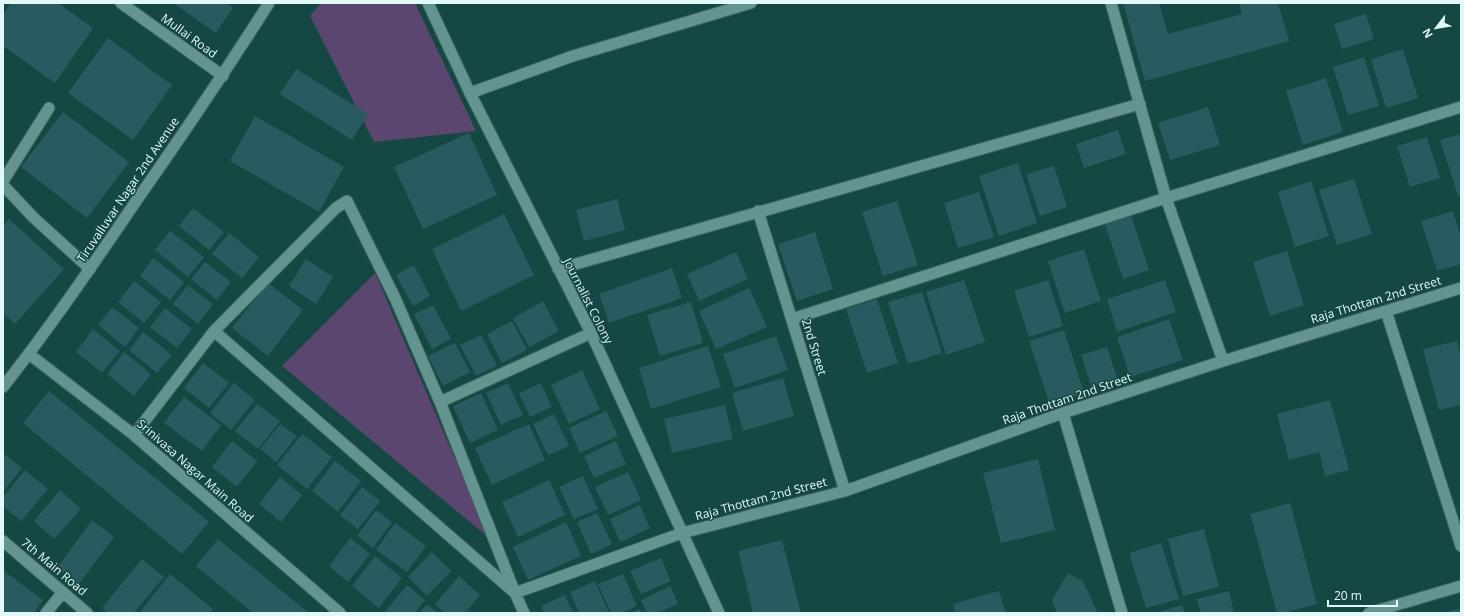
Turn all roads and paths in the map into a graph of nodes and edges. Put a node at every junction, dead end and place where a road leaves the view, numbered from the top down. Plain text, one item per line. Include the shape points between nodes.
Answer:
1 (121, 3) edge
2 (269, 3) edge
3 (428, 3) edge
4 (751, 3) edge
5 (1111, 3) edge
6 (223, 76) junction
7 (470, 93) junction
8 (1140, 104) junction
9 (1461, 107) edge
10 (49, 108) dead end
11 (3, 181) edge
12 (3, 184) edge
13 (1166, 198) junction
14 (758, 211) junction
15 (558, 268) junction
16 (90, 269) junction
17 (1461, 288) edge
18 (1386, 312) junction
19 (792, 319) junction
20 (214, 331) junction
21 (591, 333) junction
22 (29, 354) junction
23 (1223, 361) junction
24 (3, 387) edge
25 (440, 402) junction
26 (1063, 413) junction
27 (134, 435) junction
28 (845, 491) junction
29 (682, 534) junction
30 (3, 541) edge
31 (1461, 546) edge
32 (1461, 586) edge
33 (63, 592) junction
34 (515, 592) junction
35 (46, 613) edge
36 (87, 613) edge
37 (340, 613) edge
38 (524, 613) edge
39 (719, 613) edge
40 (1122, 613) edge
41 (1369, 613) edge

1 - 6 street, Mullai Road
2 - 6 street, Tiruvalluvar Nagar 2nd Avenue
3 - 7 street, Journalist Colony
4 - 7 street via 573,56
5 - 8 street
6 - 16 street, Tiruvalluvar Nagar 2nd Avenue
7 - 15 street, Journalist Colony
8 - 13 street
8 - 14 street
9 - 13 street
10 - 11 street
12 - 16 street via 33,217
13 - 19 street
13 - 23 street
14 - 15 street
14 - 19 street, 2nd Street
15 - 21 street, Journalist Colony
16 - 22 street, Tiruvalluvar Nagar 2nd Avenue
17 - 18 street, Raja Thottam 2nd Street
18 - 23 street, Raja Thottam 2nd Street
18 - 31 street
19 - 28 street, 2nd Street
20 - 25 street via 336,208 347,201 395,298
20 - 27 street
20 - 34 street
21 - 25 street
21 - 29 street, Journalist Colony
22 - 24 street, Tiruvalluvar Nagar 2nd Avenue
22 - 27 street, Srinivasa Nagar Main Road
23 - 26 street, Raja Thottam 2nd Street
25 - 34 street
26 - 28 street, Raja Thottam 2nd Street
26 - 40 street
27 - 37 street, Srinivasa Nagar Main Road
28 - 29 street, Raja Thottam 2nd Street
29 - 34 street, Raja Thottam 2nd Street
29 - 39 street, Journalist Colony
30 - 33 street, 7th Main Road
32 - 41 street
33 - 35 street
33 - 36 street, 7th Main Road
34 - 38 street

